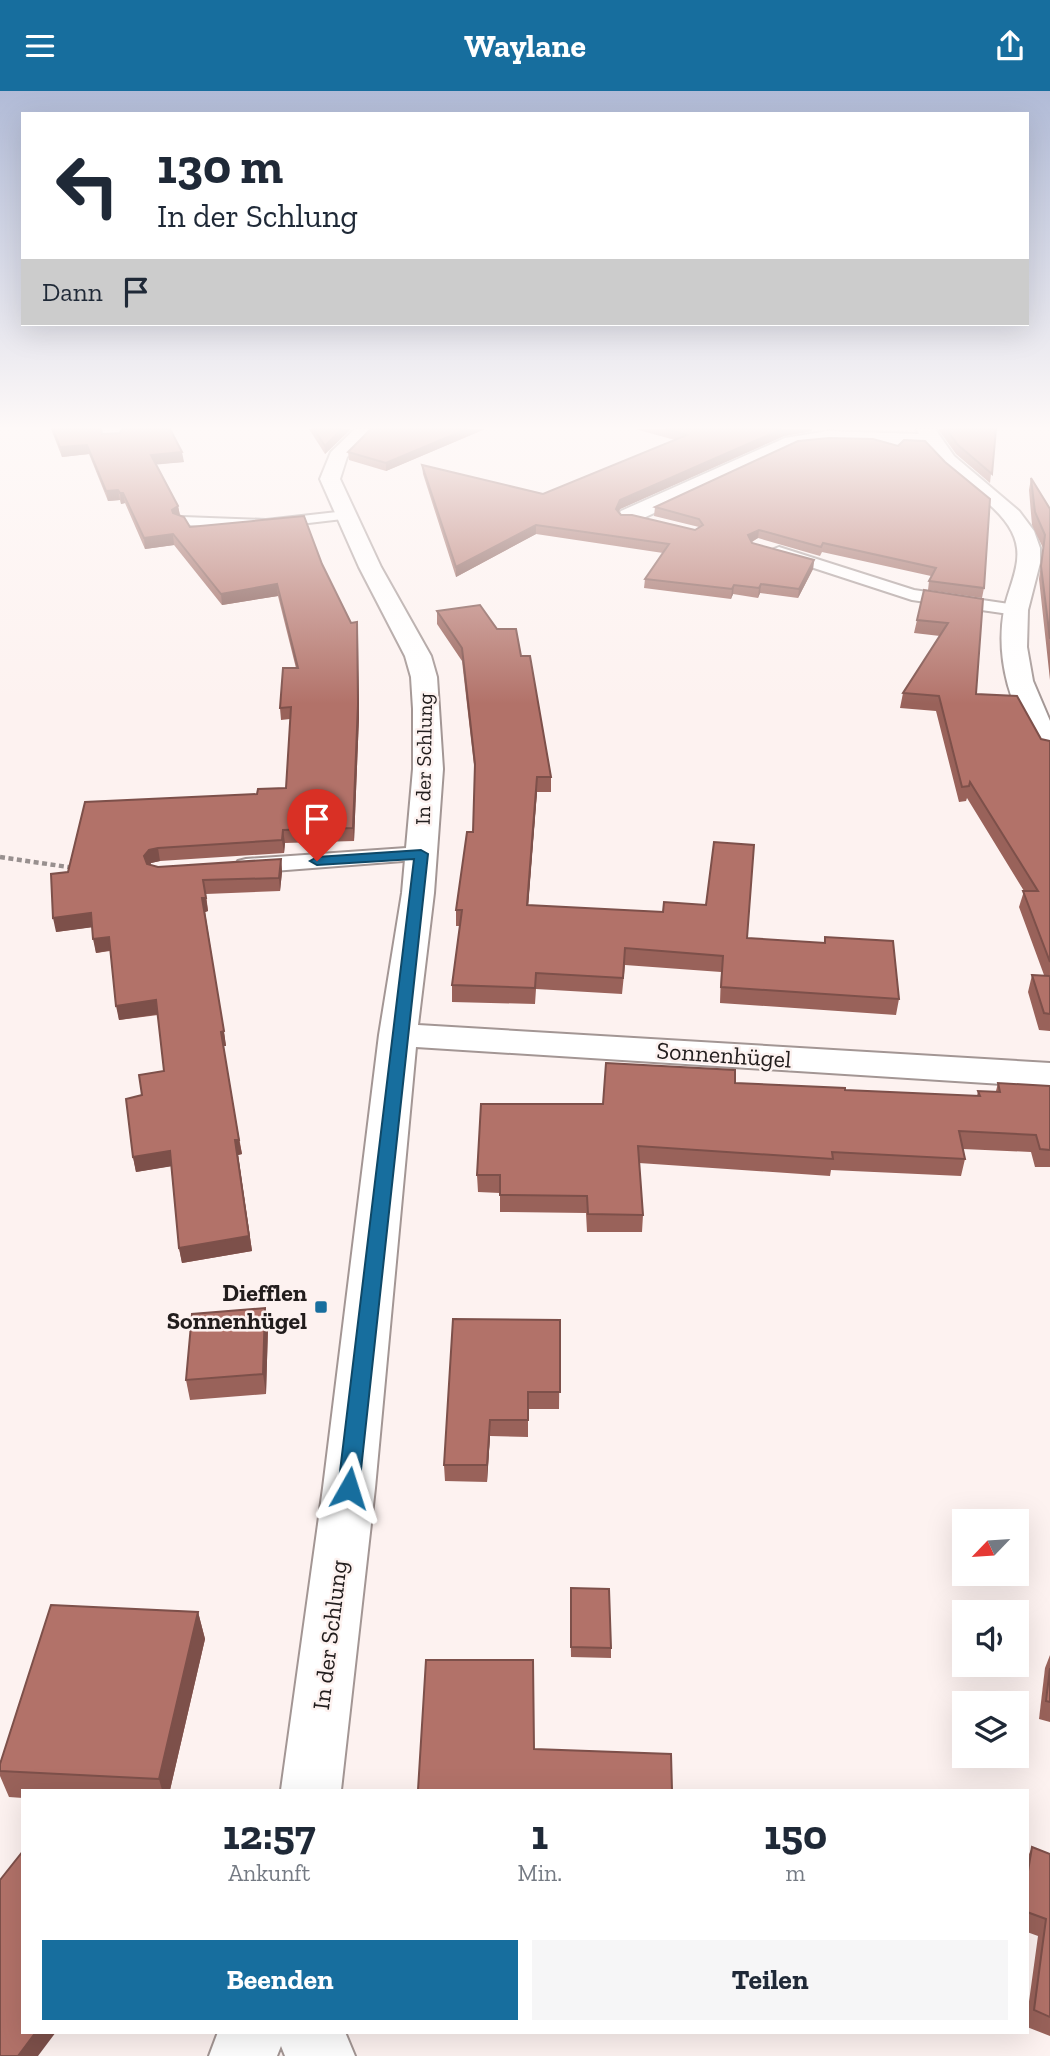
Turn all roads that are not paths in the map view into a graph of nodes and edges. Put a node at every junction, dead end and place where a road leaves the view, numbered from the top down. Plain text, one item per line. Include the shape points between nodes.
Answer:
1 (183, 521) edge
2 (295, 521) edge
3 (349, 521) edge
4 (646, 521) edge
5 (1015, 521) edge
6 (655, 523) edge
7 (757, 546) edge
8 (1016, 610) junction
9 (1050, 746) edge
10 (421, 854) junction
11 (229, 867) edge
12 (398, 1035) junction
13 (1050, 1075) edge
14 (311, 1789) edge
15 (251, 2034) edge
16 (310, 2034) edge
17 (243, 2056) edge
18 (321, 2056) edge

1 - 2 lane
3 - 10 street, In der Schlung via 418,656 424,677 428,769
4 - 6 lane
5 - 8 street via 1029,548
7 - 8 lane via 912,595
8 - 9 street via 1013,654 1018,681
10 - 11 lane, In der Schlung
10 - 12 street, In der Schlung
12 - 13 street, Sonnenhügel
12 - 14 street, In der Schlung
15 - 17 street
16 - 18 street

